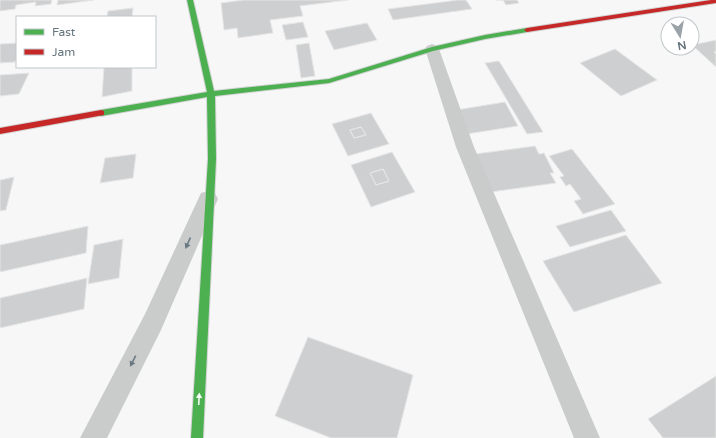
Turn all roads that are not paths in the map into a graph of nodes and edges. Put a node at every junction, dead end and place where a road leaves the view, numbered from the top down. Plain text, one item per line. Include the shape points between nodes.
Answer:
1 (190, 0) edge
2 (716, 1) edge
3 (432, 49) junction
4 (211, 94) junction
5 (0, 131) edge
6 (210, 195) junction
7 (93, 438) edge
8 (197, 438) edge
9 (587, 438) edge

1 - 4 street
2 - 3 street via 485,37
3 - 4 street via 329,81
3 - 9 street via 465,147
4 - 5 street
4 - 6 street
6 -> 7 street via 153,322
8 -> 6 street

